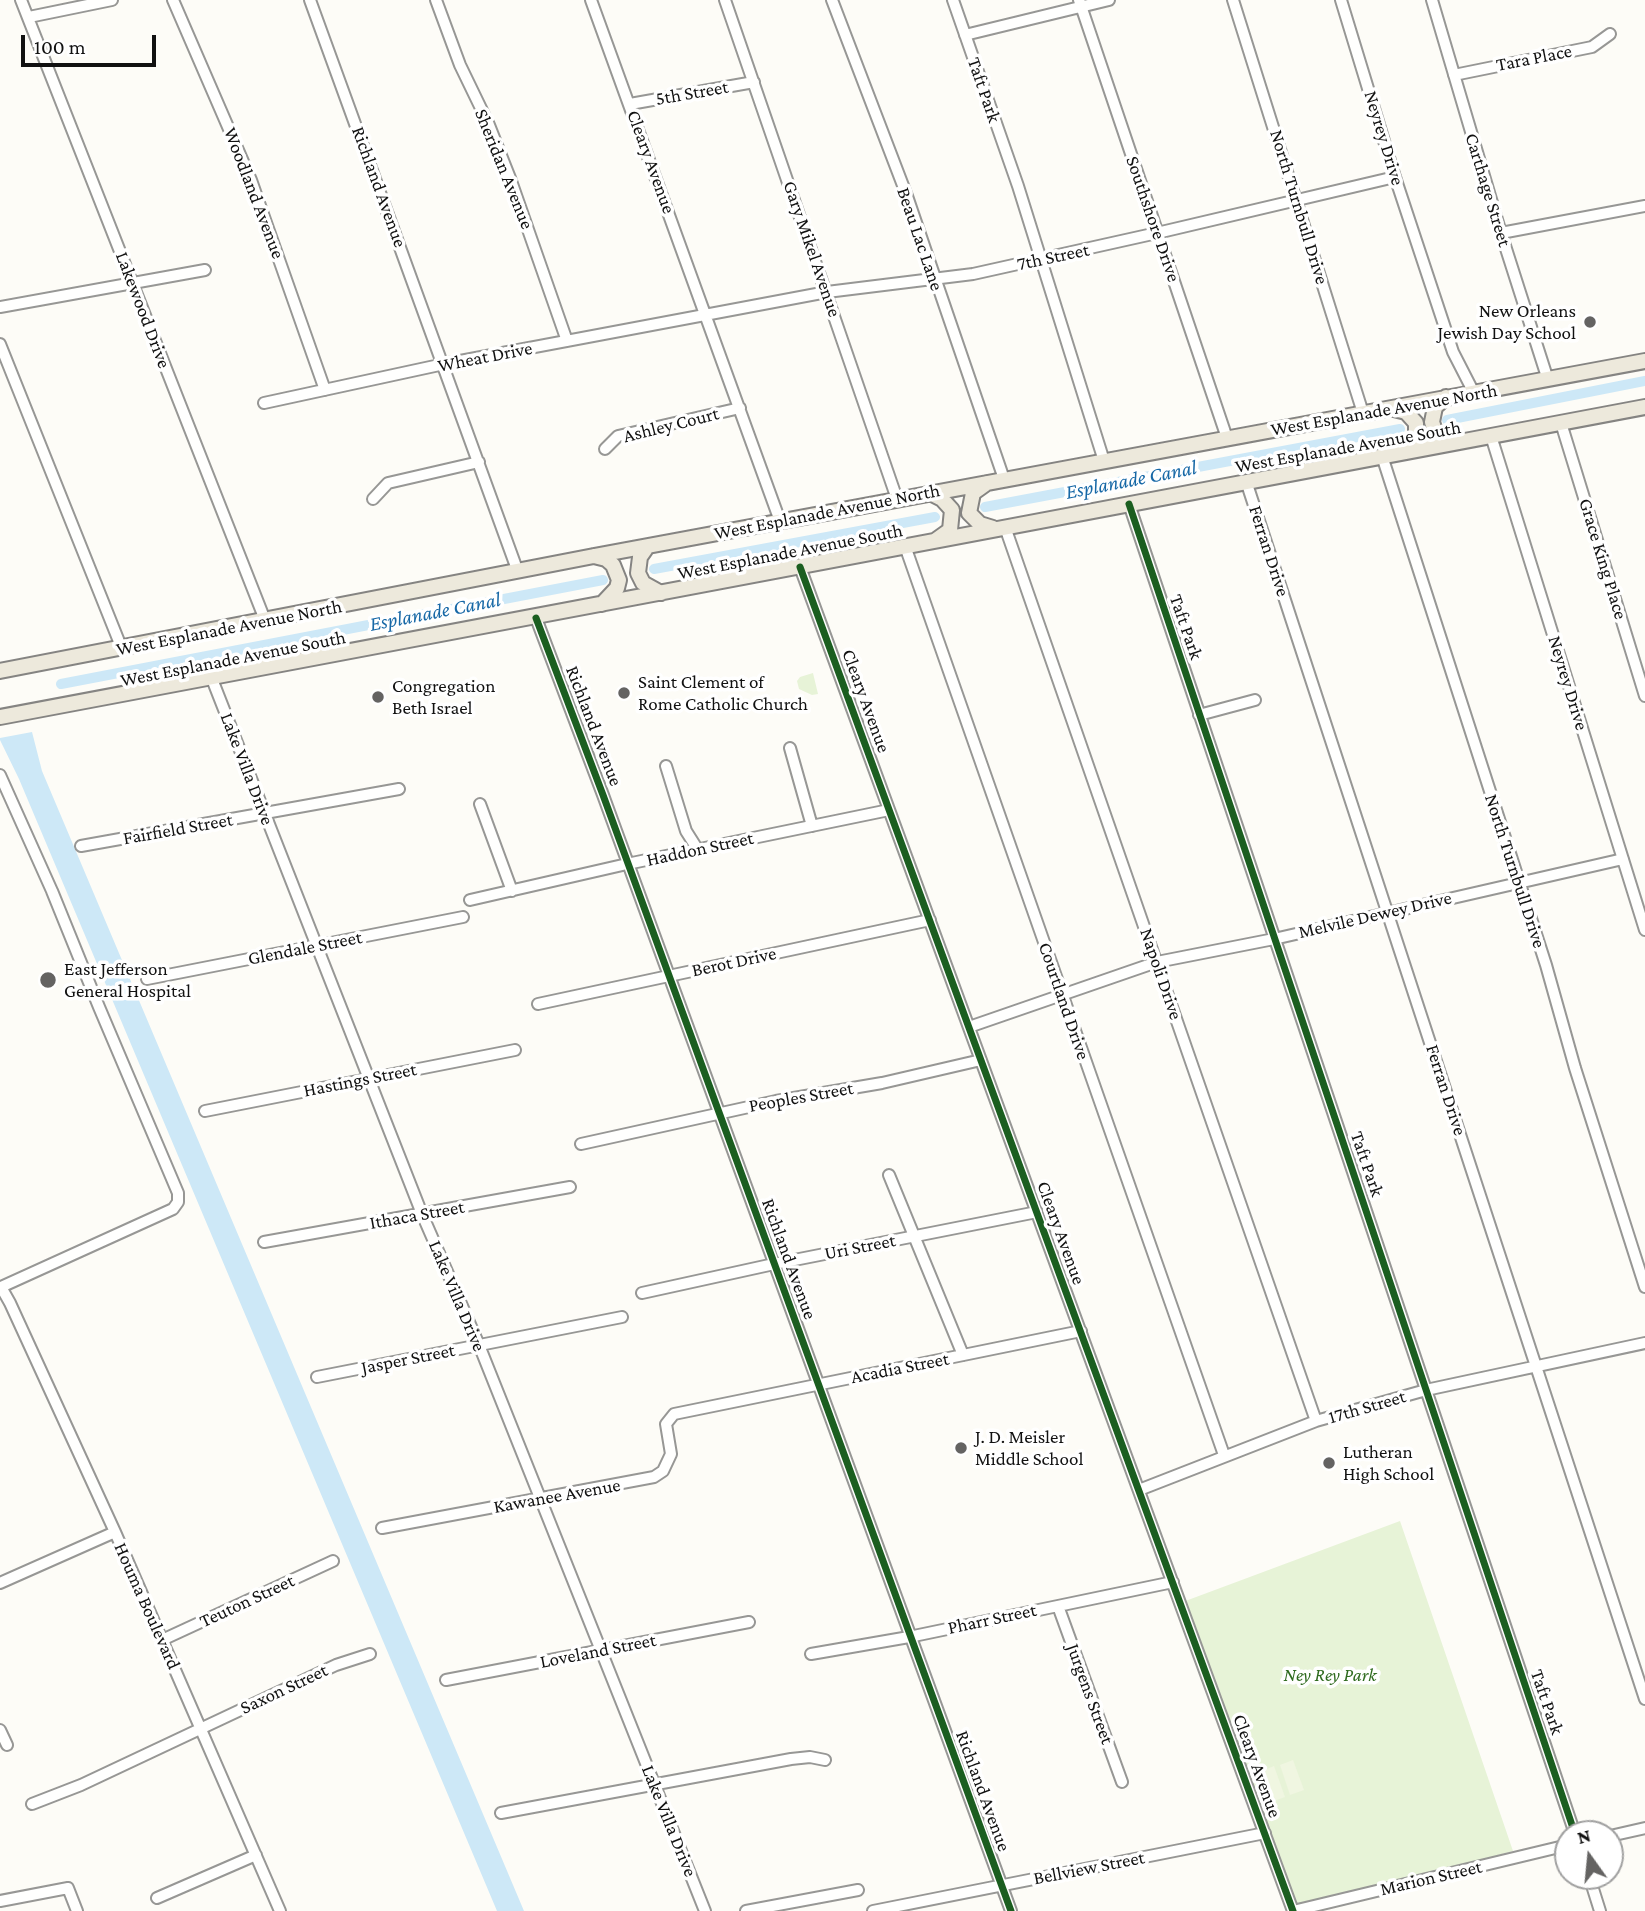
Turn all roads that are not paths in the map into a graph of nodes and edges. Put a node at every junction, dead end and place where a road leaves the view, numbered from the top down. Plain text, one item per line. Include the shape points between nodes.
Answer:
1 (22, 0) edge
2 (112, 0) edge
3 (173, 0) edge
4 (310, 0) edge
5 (436, 0) edge
6 (591, 0) edge
7 (725, 0) edge
8 (832, 0) edge
9 (953, 0) edge
10 (1110, 0) edge
11 (1233, 0) edge
12 (1341, 0) edge
13 (1433, 0) edge
14 (1080, 3) edge
15 (29, 17) junction
16 (1610, 34) dead end
17 (965, 35) junction
18 (1454, 75) junction
19 (754, 82) junction
20 (630, 104) junction
21 (1395, 177) junction
22 (1297, 201) junction
23 (1645, 206) edge
24 (1157, 233) junction
25 (1501, 233) junction
26 (1040, 260) junction
27 (205, 270) dead end
28 (934, 279) junction
29 (132, 283) junction
30 (827, 292) junction
31 (0, 307) edge
32 (707, 315) junction
33 (567, 341) junction
34 (0, 345) edge
35 (1645, 361) edge
36 (444, 364) junction
37 (1548, 380) junction
38 (325, 390) junction
39 (1474, 393) junction
40 (1446, 397) junction
41 (264, 403) dead end
42 (1645, 407) edge
43 (740, 408) junction
44 (1392, 408) junction
45 (1363, 413) junction
46 (1561, 423) junction
47 (1491, 436) junction
48 (1227, 438) junction
49 (1457, 442) junction
50 (605, 449) dead end
51 (1398, 453) junction
52 (1382, 456) junction
53 (1104, 461) junction
54 (479, 462) junction
55 (1004, 479) junction
56 (1246, 481) junction
57 (988, 482) junction
58 (930, 493) junction
59 (373, 499) dead end
60 (897, 499) junction
61 (1129, 504) junction
62 (780, 521) junction
63 (1000, 528) junction
64 (935, 540) junction
65 (905, 546) junction
66 (647, 547) junction
67 (594, 556) junction
68 (800, 567) junction
69 (518, 572) junction
70 (661, 593) junction
71 (602, 604) junction
72 (536, 618) junction
73 (265, 620) junction
74 (122, 649) junction
75 (3, 672) edge
76 (212, 679) junction
77 (1645, 696) edge
78 (1255, 700) dead end
79 (10, 714) edge
80 (1199, 715) junction
81 (790, 748) dead end
82 (666, 766) dead end
83 (0, 775) edge
84 (399, 789) dead end
85 (480, 804) dead end
86 (889, 810) junction
87 (263, 813) junction
88 (812, 826) junction
89 (80, 846) dead end
90 (698, 850) junction
91 (1623, 859) junction
92 (628, 864) junction
93 (1518, 883) junction
94 (512, 891) junction
95 (470, 900) dead end
96 (1388, 912) junction
97 (463, 917) dead end
98 (930, 920) junction
99 (1645, 930) edge
100 (1274, 939) junction
101 (319, 947) junction
102 (1157, 962) junction
103 (668, 976) junction
104 (146, 979) dead end
105 (1062, 993) junction
106 (538, 1004) dead end
107 (969, 1027) junction
108 (515, 1050) dead end
109 (981, 1060) junction
110 (370, 1078) junction
111 (205, 1111) dead end
112 (719, 1113) junction
113 (580, 1144) dead end
114 (889, 1175) dead end
115 (570, 1187) dead end
116 (1037, 1212) junction
117 (422, 1214) junction
118 (914, 1236) junction
119 (264, 1242) dead end
120 (774, 1264) junction
121 (1645, 1287) edge
122 (642, 1293) dead end
123 (5, 1306) edge
124 (622, 1317) dead end
125 (1081, 1331) junction
126 (1645, 1343) edge
127 (479, 1345) junction
128 (963, 1355) junction
129 (1536, 1365) junction
130 (317, 1377) dead end
131 (818, 1385) junction
132 (1426, 1390) junction
133 (679, 1413) joint
134 (1316, 1421) junction
135 (1224, 1455) junction
136 (1139, 1490) junction
137 (539, 1499) junction
138 (382, 1528) dead end
139 (115, 1532) junction
140 (333, 1561) dead end
141 (1172, 1582) junction
142 (0, 1583) edge
143 (1058, 1606) junction
144 (750, 1622) dead end
145 (909, 1637) junction
146 (162, 1640) junction
147 (600, 1650) junction
148 (370, 1654) dead end
149 (810, 1654) dead end
150 (446, 1680) dead end
151 (1645, 1699) edge
152 (200, 1728) junction
153 (0, 1730) edge
154 (7, 1745) dead end
155 (825, 1760) dead end
156 (1122, 1782) dead end
157 (655, 1784) junction
158 (32, 1804) dead end
159 (501, 1813) dead end
160 (1570, 1820) edge
161 (1645, 1828) edge
162 (1265, 1833) junction
163 (1624, 1833) edge
164 (1554, 1848) edge
165 (256, 1855) junction
166 (1002, 1885) junction
167 (858, 1889) dead end
168 (1594, 1890) edge
169 (158, 1898) dead end
170 (0, 1901) edge
171 (76, 1911) edge
172 (280, 1911) edge
173 (705, 1911) edge
174 (746, 1911) edge
175 (873, 1911) edge
176 (1011, 1911) edge
177 (1293, 1911) edge
178 (1601, 1911) edge

1 - 15 street, Lakewood Drive
2 - 15 street
3 - 38 street, Woodland Avenue via 251,180
4 - 36 street, Richland Avenue
5 - 33 street, Sheridan Avenue via 510,178
6 - 20 street, Cleary Avenue
7 - 19 street, Gary Mikel Avenue
8 - 28 street, Beau Lac Lane
9 - 17 street, Taft Park
10 - 14 street
11 - 22 street, North Turnbull Drive
12 - 21 street, Neyrey Drive
13 - 18 street, Carthage Street
14 - 17 street
14 - 24 street, Southshore Drive
15 - 29 street, Lakewood Drive
16 - 18 street, Tara Place via 1592,47
17 - 26 street, Taft Park
18 - 25 street, Carthage Street
19 - 20 street, 5th Street
19 - 30 street, Gary Mikel Avenue
20 - 32 street, Cleary Avenue
21 - 22 street, 7th Street
21 - 39 street, Neyrey Drive via 1454,352
22 - 24 street, 7th Street
22 - 45 street, North Turnbull Drive
23 - 25 street
24 - 26 street, 7th Street
24 - 48 street, Southshore Drive
25 - 37 street, Carthage Street
26 - 28 street, 7th Street
26 - 53 street, Taft Park
27 - 29 street
28 - 30 street, 7th Street
28 - 55 street, Beau Lac Lane
29 - 31 street
29 - 73 street, Lakewood Drive
30 - 32 street, 7th Street
30 - 60 street, Gary Mikel Avenue
32 - 33 street, Wheat Drive
32 - 43 street, Cleary Avenue
33 - 36 street, Wheat Drive
34 - 74 street
35 - 37 main road, West Esplanade Avenue North
36 - 38 street, Wheat Drive
36 - 54 street, Richland Avenue
37 - 39 main road, West Esplanade Avenue North
38 - 41 street, Wheat Drive
39 - 40 main road, West Esplanade Avenue North
40 - 44 main road, West Esplanade Avenue North
40 - 49 main road via 1435,407 1433,422 1435,430
42 - 46 main road, West Esplanade Avenue South
43 - 50 street, Ashley Court via 618,436
43 - 62 street, Cleary Avenue
44 - 45 main road, West Esplanade Avenue North
44 - 51 main road via 1406,412 1416,423 1408,449
45 - 48 main road, West Esplanade Avenue North
46 - 47 main road, West Esplanade Avenue South
46 - 77 street, Grace King Place
47 - 49 main road, West Esplanade Avenue South
47 - 91 street, Neyrey Drive
48 - 53 main road, West Esplanade Avenue North
49 - 51 main road, West Esplanade Avenue South
51 - 52 main road, West Esplanade Avenue South
52 - 56 main road, West Esplanade Avenue South
52 - 93 street, North Turnbull Drive
53 - 55 main road, West Esplanade Avenue North
54 - 59 street via 388,483
54 - 69 street, Richland Avenue
55 - 57 main road, West Esplanade Avenue North
56 - 61 main road, West Esplanade Avenue South
56 - 96 street, Ferran Drive
57 - 58 main road, West Esplanade Avenue North
57 - 63 main road via 973,493 970,513 980,524
58 - 60 main road, West Esplanade Avenue North
58 - 64 main road via 952,510 950,530
60 - 62 main road, West Esplanade Avenue North
61 - 63 main road, West Esplanade Avenue South
61 - 80 street, Taft Park
62 - 66 main road, West Esplanade Avenue North
63 - 64 main road, West Esplanade Avenue South
63 - 102 street, Napoli Drive
64 - 65 main road, West Esplanade Avenue South
65 - 68 main road, West Esplanade Avenue South
65 - 105 street, Courtland Drive
66 - 67 main road, West Esplanade Avenue North
66 - 70 main road via 638,573 651,590
67 - 69 main road, West Esplanade Avenue North
67 - 71 main road via 613,565 619,580
68 - 70 main road, West Esplanade Avenue South
68 - 86 street, Cleary Avenue
69 - 73 main road, West Esplanade Avenue North
70 - 71 main road, West Esplanade Avenue South
71 - 72 main road, West Esplanade Avenue South
72 - 76 main road, West Esplanade Avenue South
72 - 92 street, Richland Avenue
73 - 74 main road, West Esplanade Avenue North
74 - 75 main road, West Esplanade Avenue North
76 - 79 main road, West Esplanade Avenue South
76 - 87 street, Lake Villa Drive
78 - 80 street
80 - 100 street, Taft Park
81 - 88 street
82 - 90 street via 686,831
83 - 123 street via 178,1193 173,1209 1,1287
84 - 87 street, Fairfield Street
85 - 94 street
86 - 88 street, Haddon Street
86 - 98 street, Cleary Avenue
87 - 89 street, Fairfield Street
87 - 101 street, Lake Villa Drive
88 - 90 street, Haddon Street
90 - 92 street, Haddon Street
91 - 93 street, Melvile Dewey Drive
91 - 99 street, Neyrey Drive
92 - 94 street, Haddon Street
92 - 103 street, Richland Avenue
93 - 96 street, Melvile Dewey Drive
93 - 121 street, North Turnbull Drive
94 - 95 street, Haddon Street
96 - 100 street, Melvile Dewey Drive
96 - 129 street, Ferran Drive
97 - 101 street, Glendale Street
98 - 103 street, Berot Drive
98 - 107 street, Cleary Avenue
100 - 102 street, Melvile Dewey Drive
100 - 132 street, Taft Park
101 - 104 street, Glendale Street
101 - 110 street, Lake Villa Drive
102 - 105 street, Melvile Dewey Drive
102 - 134 street, Napoli Drive
103 - 106 street, Berot Drive
103 - 112 street, Richland Avenue
105 - 107 street, Melvile Dewey Drive
105 - 135 street, Courtland Drive
107 - 109 street, Cleary Avenue
108 - 110 street, Hastings Street
109 - 112 street, Peoples Street
109 - 116 street, Cleary Avenue
110 - 111 street, Hastings Street
110 - 117 street, Lake Villa Drive
112 - 113 street, Peoples Street
112 - 120 street, Richland Avenue
114 - 118 street
115 - 117 street, Ithaca Street
116 - 118 street, Uri Street
116 - 125 street, Cleary Avenue
117 - 119 street, Ithaca Street
117 - 127 street, Lake Villa Drive
118 - 120 street, Uri Street
118 - 128 street
120 - 122 street, Uri Street
120 - 131 street, Richland Avenue
123 - 139 street, Houma Boulevard
124 - 127 street, Jasper Street
125 - 128 street, Acadia Street
125 - 136 street, Cleary Avenue
126 - 129 street, 17th Street
127 - 130 street, Jasper Street
127 - 137 street, Lake Villa Drive
128 - 131 street, Acadia Street
129 - 132 street, 17th Street
129 - 151 street, Ferran Drive
131 - 133 street, Acadia Street
131 - 145 street, Richland Avenue
132 - 134 street, 17th Street
132 - 160 street, Taft Park
133 - 137 street, Kawanee Avenue via 668,1419 671,1454 663,1471 654,1477
134 - 135 street, 17th Street
135 - 136 street, 17th Street
136 - 141 street, Cleary Avenue
137 - 138 street, Kawanee Avenue
137 - 147 street, Lake Villa Drive
139 - 142 street
139 - 146 street, Houma Boulevard
140 - 146 street, Teuton Street
141 - 143 street, Pharr Street
141 - 162 street, Cleary Avenue
143 - 145 street, Pharr Street
143 - 156 street, Jurgens Street
144 - 147 street, Loveland Street
145 - 149 street, Pharr Street
145 - 166 street, Richland Avenue
146 - 152 street, Houma Boulevard
147 - 150 street, Loveland Street
147 - 157 street, Lake Villa Drive
148 - 152 street, Saxon Street
152 - 158 street
152 - 165 street, Houma Boulevard
153 - 154 street
155 - 157 street via 791,1759
157 - 159 street
157 - 173 street, Lake Villa Drive
161 - 163 street
162 - 166 street, Bellview Street
162 - 177 street, Cleary Avenue
164 - 177 street, Marion Street
165 - 169 street
165 - 172 street, Houma Boulevard
166 - 175 street, Bellview Street
166 - 176 street, Richland Avenue
167 - 174 street
168 - 178 street
170 - 171 street via 68,1888

